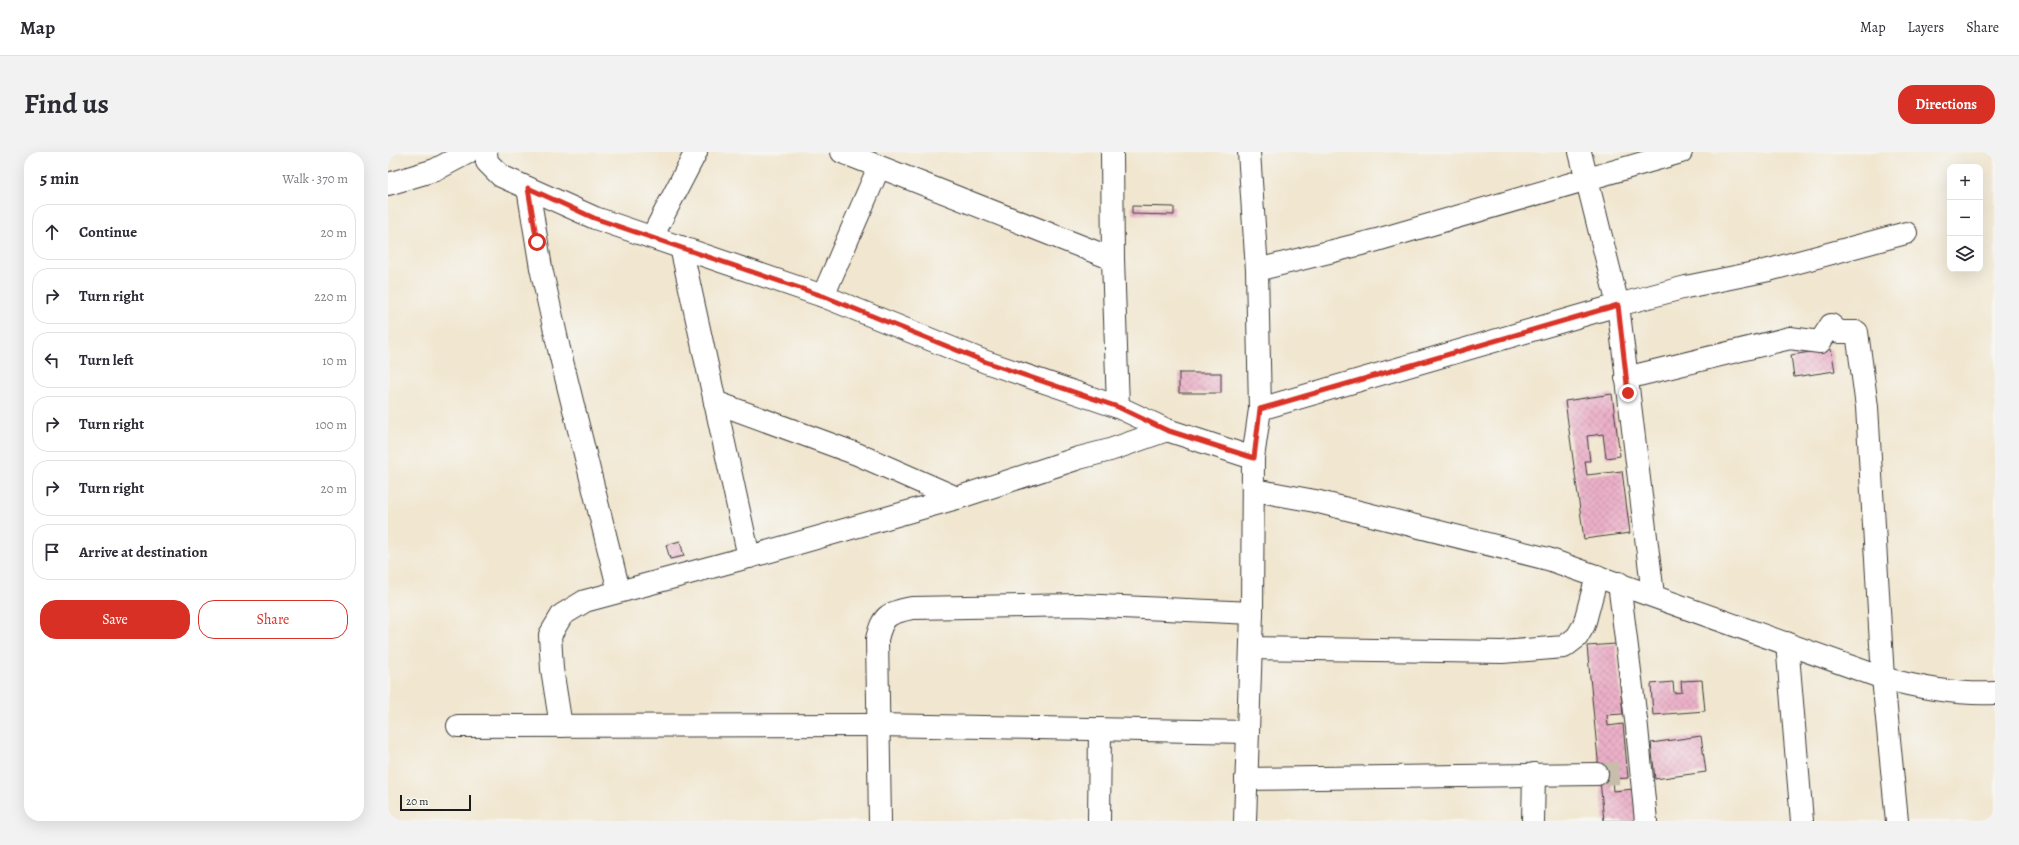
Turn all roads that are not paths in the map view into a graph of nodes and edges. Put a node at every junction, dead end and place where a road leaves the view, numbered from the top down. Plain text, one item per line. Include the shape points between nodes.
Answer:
1 (696, 152) edge
2 (842, 152) edge
3 (1112, 152) edge
4 (1249, 152) edge
5 (1580, 152) edge
6 (1681, 152) edge
7 (477, 155) edge
8 (879, 167) junction
9 (1587, 178) junction
10 (388, 184) edge
11 (528, 188) junction
12 (1906, 232) dead end
13 (652, 237) junction
14 (681, 246) junction
15 (1113, 259) junction
16 (1257, 270) junction
17 (823, 296) junction
18 (1618, 305) junction
19 (1626, 378) junction
20 (715, 402) junction
21 (1118, 407) junction
22 (1260, 409) junction
23 (1166, 430) junction
24 (1254, 458) junction
25 (1254, 490) junction
26 (958, 498) junction
27 (749, 557) junction
28 (1597, 576) junction
29 (1619, 583) junction
30 (619, 591) junction
31 (1653, 595) junction
32 (1252, 613) junction
33 (1787, 644) junction
34 (1251, 648) junction
35 (1883, 678) junction
36 (1995, 693) edge
37 (877, 725) junction
38 (458, 726) dead end
39 (560, 726) junction
40 (1100, 729) junction
41 (1248, 732) junction
42 (1534, 774) junction
43 (1597, 774) tunnel mouth
44 (1246, 779) junction
45 (880, 821) edge
46 (1099, 821) edge
47 (1245, 821) edge
48 (1532, 821) edge
49 (1646, 821) edge
50 (1802, 821) edge
51 (1897, 821) edge

1 - 13 street
2 - 8 street
3 - 15 street
4 - 16 street
5 - 9 street
6 - 9 street
7 - 10 street
7 - 11 street via 501,176
8 - 15 street
8 - 17 street
9 - 16 street via 1377,240
9 - 18 street
11 - 13 street via 594,218
11 - 30 street via 541,268 559,349
12 - 18 street via 1769,270 1686,287
13 - 14 street
14 - 17 street
14 - 20 street
15 - 21 street
16 - 22 street
17 - 21 street via 986,362
18 - 19 street
18 - 22 street
19 - 31 street
19 - 35 street via 1790,338 1820,342 1831,325 1839,332 1857,332 1867,407
20 - 26 street via 857,454
20 - 27 street
21 - 23 street
22 - 24 street
23 - 24 street
23 - 26 street
24 - 25 street
25 - 28 street via 1315,500 1548,559
25 - 32 street
26 - 27 street
27 - 30 street
28 - 29 street
28 - 34 street via 1584,625 1577,638 1564,647 1502,652
29 - 31 street
29 - 49 street via 1637,773
30 - 39 street via 585,601 562,615 550,635
31 - 33 street
32 - 34 street
32 - 37 street via 1080,605 912,608 894,612 882,622 877,639
33 - 35 street
33 - 50 street
34 - 41 street
35 - 36 street via 1952,692
35 - 51 street
37 - 39 street
37 - 40 street
37 - 45 street
38 - 39 street
40 - 41 street
40 - 46 street
41 - 44 street
42 - 43 street
42 - 44 street
42 - 48 street
44 - 47 street

